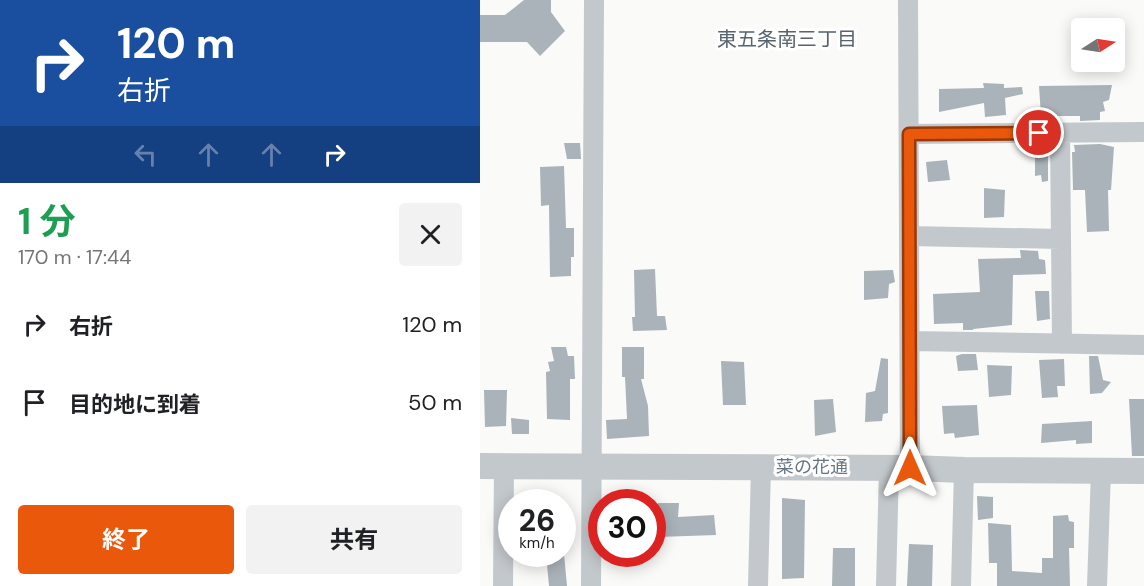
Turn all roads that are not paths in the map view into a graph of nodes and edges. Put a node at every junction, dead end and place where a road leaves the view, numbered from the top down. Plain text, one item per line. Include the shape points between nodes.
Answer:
1 (594, 0) edge
2 (908, 0) edge
3 (1144, 132) edge
4 (1060, 133) junction
5 (909, 134) junction
6 (909, 236) junction
7 (1061, 238) junction
8 (910, 341) junction
9 (1062, 344) junction
10 (1144, 345) edge
11 (492, 466) edge
12 (591, 467) junction
13 (761, 467) junction
14 (900, 468) junction
15 (964, 470) junction
16 (1101, 471) junction
17 (1144, 471) edge
18 (502, 586) edge
19 (591, 586) edge
20 (758, 586) edge
21 (886, 586) edge
22 (961, 586) edge
23 (1098, 586) edge

1 - 12 street
2 - 5 street
3 - 4 street
4 - 5 street
4 - 7 street
5 - 6 street
6 - 7 street
6 - 8 street
7 - 9 street
8 - 9 street
8 - 14 street
9 - 10 street
11 - 12 street, 菜の花通
11 - 18 street
12 - 13 street, 菜の花通
12 - 19 street
13 - 14 street, 菜の花通
13 - 20 street
14 - 15 street, 菜の花通
14 - 21 street
15 - 16 street, 菜の花通
15 - 22 street
16 - 17 street, 菜の花通
16 - 23 street

